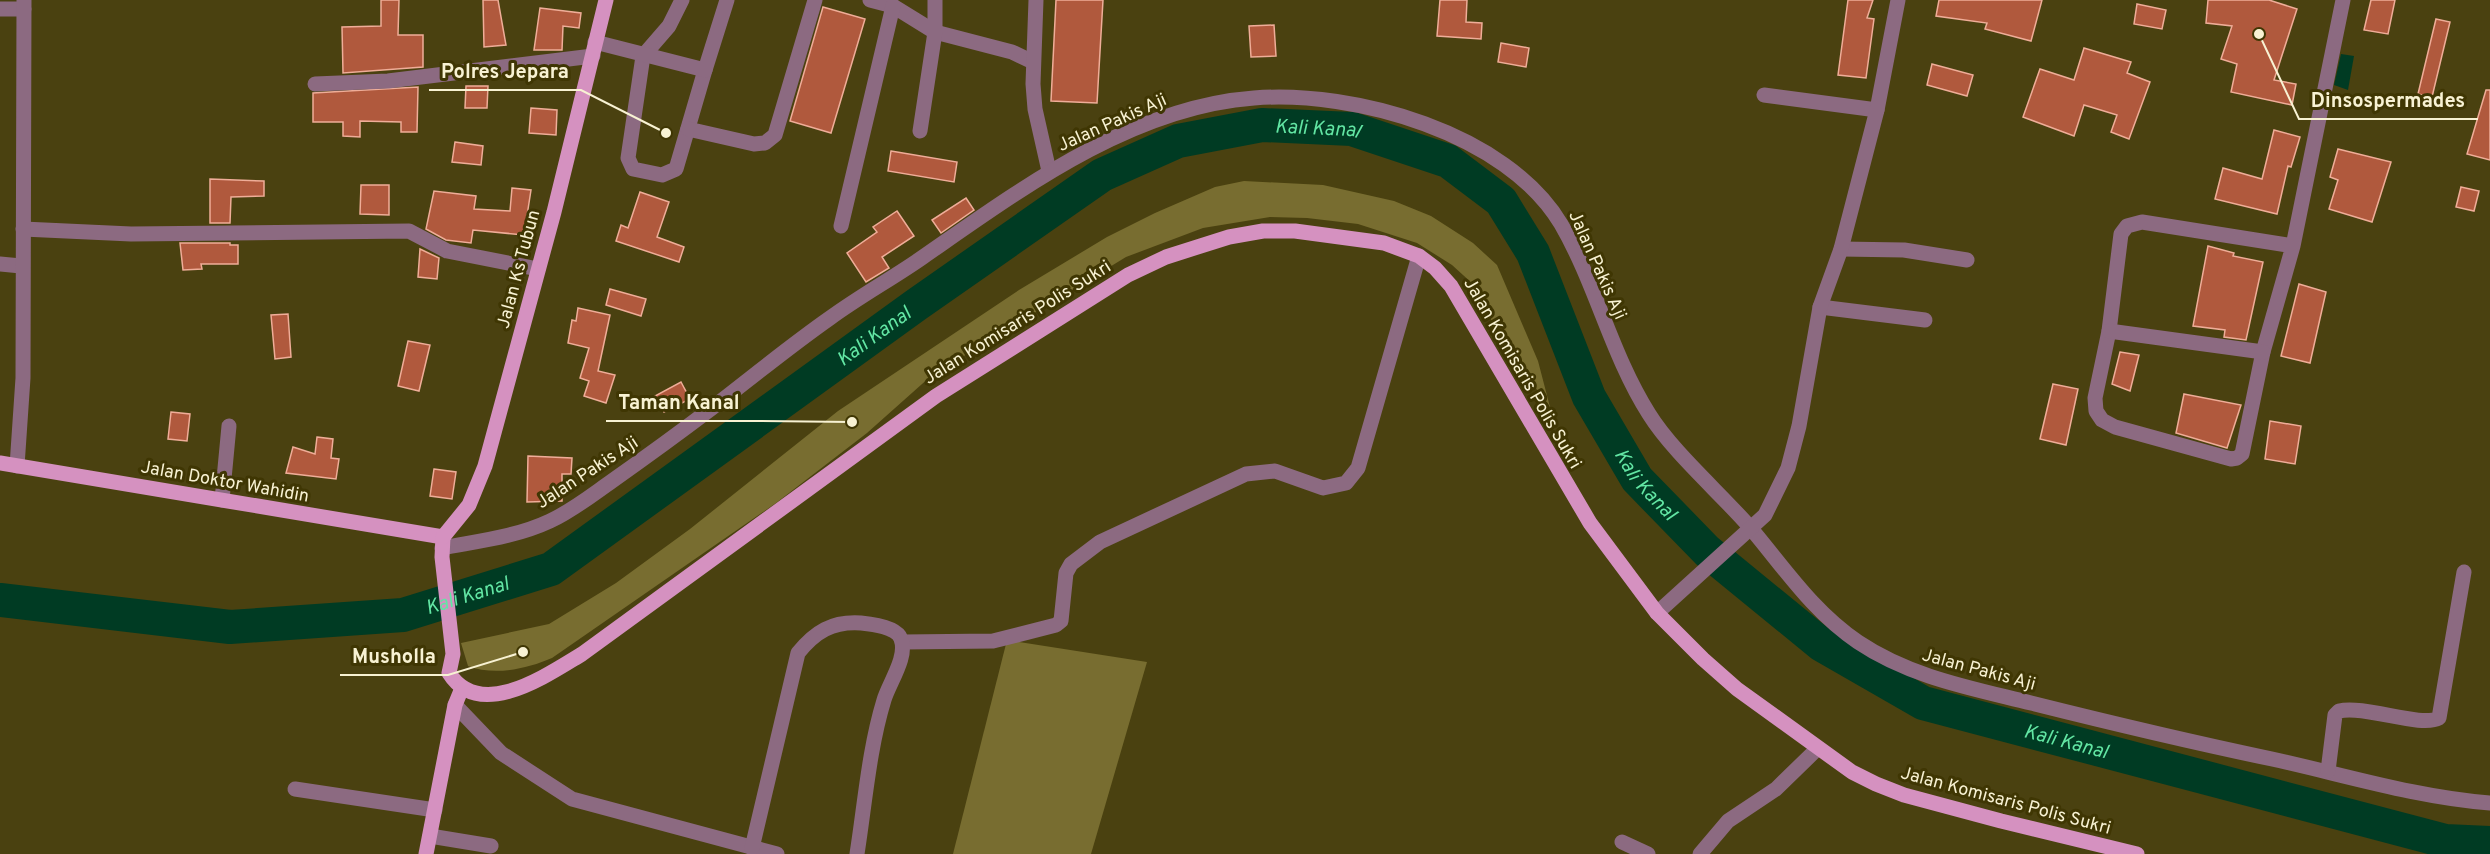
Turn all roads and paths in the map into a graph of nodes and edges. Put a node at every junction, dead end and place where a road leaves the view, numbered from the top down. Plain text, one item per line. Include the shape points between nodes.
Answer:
1 (606, 0) edge
2 (682, 0) edge
3 (727, 0) edge
4 (815, 0) edge
5 (870, 0) edge
6 (935, 0) edge
7 (1036, 0) edge
8 (1898, 0) edge
9 (2343, 0) edge
10 (24, 4) edge
11 (893, 6) junction
12 (0, 9) edge
13 (934, 32) junction
14 (594, 49) junction
15 (644, 56) junction
16 (1033, 62) junction
17 (705, 70) junction
18 (315, 84) dead end
19 (1764, 95) dead end
20 (1877, 110) junction
21 (688, 129) junction
22 (920, 132) dead end
23 (1049, 171) junction
24 (841, 226) dead end
25 (23, 229) junction
26 (2293, 246) junction
27 (1841, 249) junction
28 (1419, 256) junction
29 (1967, 260) dead end
30 (0, 264) edge
31 (21, 266) junction
32 (538, 269) junction
33 (1820, 307) junction
34 (1925, 320) dead end
35 (2109, 331) junction
36 (2263, 352) junction
37 (229, 426) dead end
38 (0, 463) edge
39 (17, 466) junction
40 (222, 500) junction
41 (1751, 529) junction
42 (442, 547) junction
43 (2464, 572) dead end
44 (1657, 613) junction
45 (903, 642) junction
46 (462, 688) junction
47 (455, 705) junction
48 (1818, 748) junction
49 (2328, 771) junction
50 (294, 789) dead end
51 (2490, 803) edge
52 (435, 810) junction
53 (430, 836) junction
54 (1622, 842) dead end
55 (491, 846) dead end
56 (752, 848) junction
57 (426, 854) edge
58 (777, 854) edge
59 (857, 854) edge
60 (1647, 854) edge
61 (1700, 854) edge
62 (2137, 854) edge

1 - 14 main road, Jalan Ks Tubun
2 - 15 street via 669,26
3 - 17 street
4 - 21 street via 775,135 765,143 754,144
5 - 11 street
6 - 13 street
7 - 16 street
8 - 20 street
9 - 26 street
10 - 12 street
10 - 25 street
11 - 13 street
11 - 24 street
13 - 16 street via 1012,52
13 - 22 street
14 - 15 street
14 - 18 street via 388,81
14 - 32 main road, Jalan Ks Tubun
15 - 17 street
15 - 21 street via 630,165 637,171 662,175 673,172 679,165
16 - 23 street via 1035,109
17 - 21 street
19 - 20 street
20 - 27 street
23 - 41 street, Jalan Pakis Aji via 1109,141 1206,105 1287,96 1344,102 1408,118 1482,151 1526,182 1558,219 1623,369 1653,422
23 - 42 street, Jalan Pakis Aji via 829,318 570,510 525,531
25 - 31 street
25 - 32 street via 131,234 409,231 447,251
26 - 35 street via 2142,222 2127,226 2121,234
26 - 36 street
27 - 29 street via 1904,250
27 - 33 street
28 - 44 main road, Jalan Komisaris Polis Sukri via 1450,286 1590,523
28 - 45 street via 1358,468 1346,483 1323,488 1275,471 1246,474 1100,542 1077,557 1066,573 1061,621 1056,625 984,642
28 - 46 main road, Jalan Komisaris Polis Sukri via 1384,243 1295,231 1263,231 1229,237 1166,257 1128,275 936,396 582,654 507,692 483,694
30 - 31 street
31 - 39 street via 23,378
32 - 42 main road, Jalan Ks Tubun via 485,466 469,506
33 - 34 street
33 - 41 street via 1788,468 1765,515
35 - 36 street
35 - 36 street via 2095,398 2102,420 2231,459 2242,454
37 - 40 street
38 - 39 main road, Jalan Doktor Wahidin
39 - 40 main road, Jalan Doktor Wahidin
40 - 42 main road, Jalan Doktor Wahidin
41 - 44 street
41 - 49 street, Jalan Pakis Aji via 1821,611 1853,639 1910,671 2139,730
42 - 46 main road via 453,654 449,673
43 - 49 street via 2439,718 2430,722 2391,714 2339,711 2335,715
44 - 48 main road, Jalan Komisaris Polis Sukri via 1737,689
45 - 56 street via 895,631 861,623 839,624 812,636 798,653
45 - 59 street via 902,655 883,703
46 - 47 main road
47 - 52 main road
47 - 56 street via 501,753 572,799
48 - 61 street via 1776,789 1722,826
48 - 62 main road, Jalan Komisaris Polis Sukri via 1852,771 1904,795
49 - 51 street, Jalan Pakis Aji via 2400,791
50 - 52 street
52 - 53 main road
53 - 55 street
53 - 57 main road
54 - 60 street
56 - 58 street

